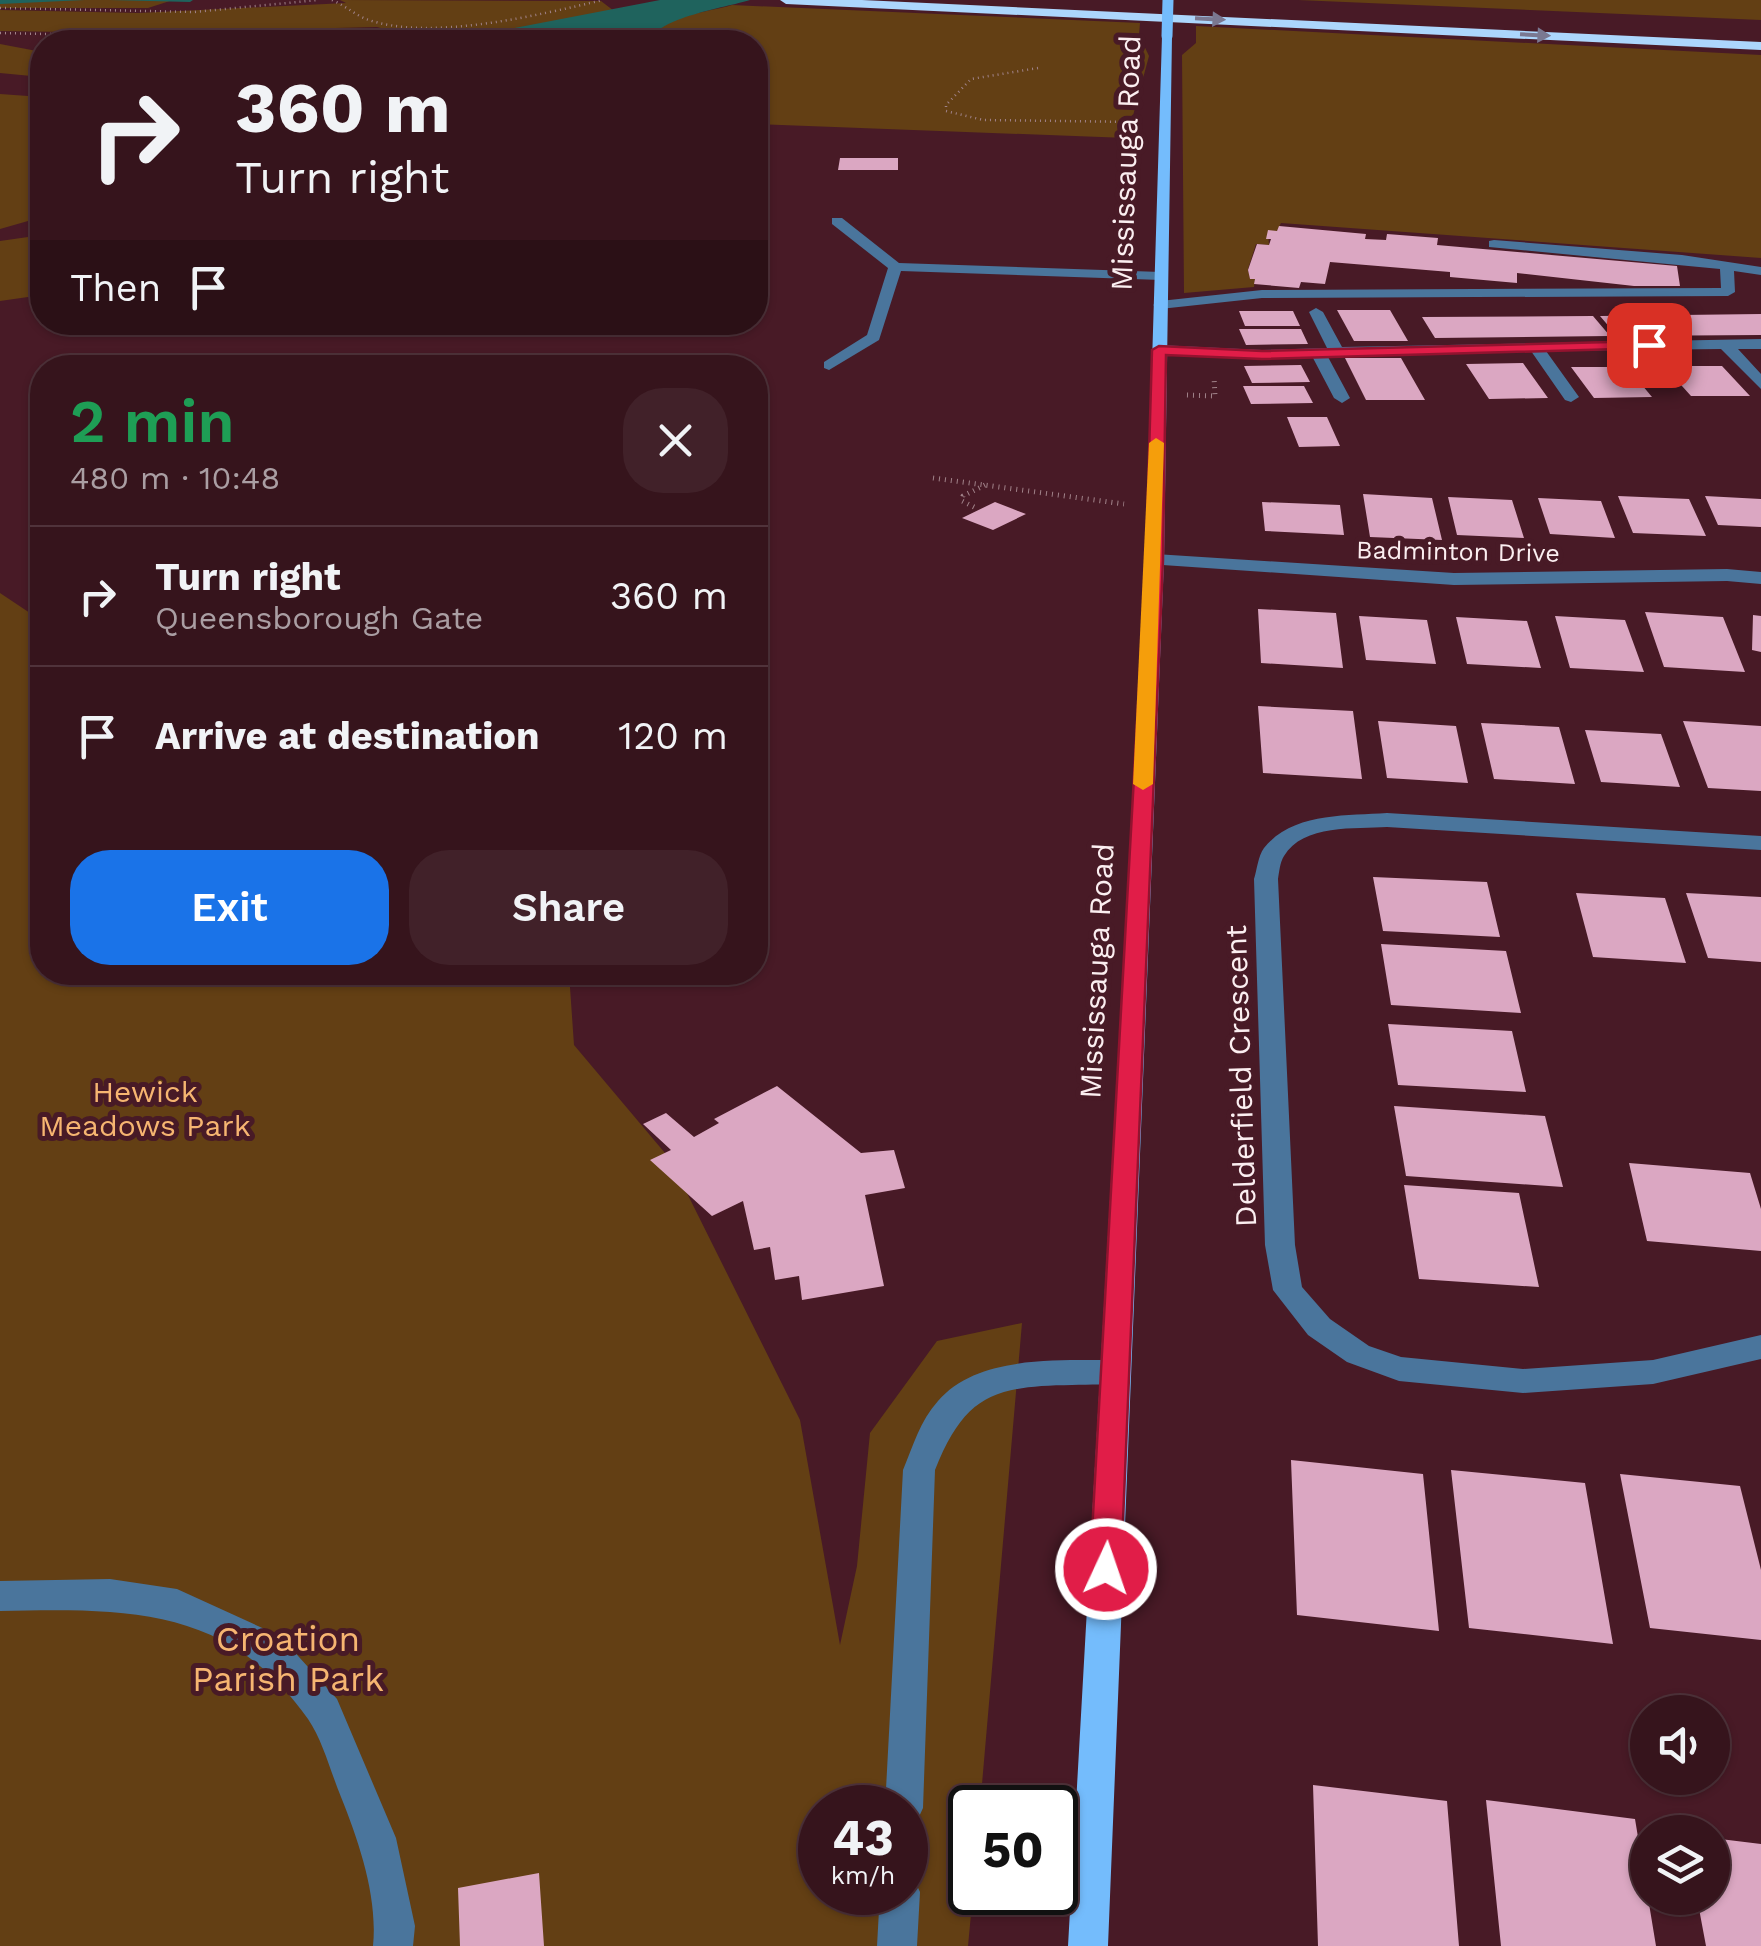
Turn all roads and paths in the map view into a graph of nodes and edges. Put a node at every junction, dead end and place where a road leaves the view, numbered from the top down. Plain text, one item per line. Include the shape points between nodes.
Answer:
1 (317, 0) edge
2 (332, 0) edge
3 (603, 0) edge
4 (786, 0) edge
5 (1167, 2) edge
6 (0, 8) edge
7 (0, 33) edge
8 (30, 33) edge
9 (1761, 46) edge
10 (1038, 68) dead end
11 (1165, 122) junction
12 (837, 221) dead end
13 (1494, 244) dead end
14 (896, 267) junction
15 (1726, 268) junction
16 (1761, 271) edge
17 (1160, 276) junction
18 (1384, 276) dead end
19 (1405, 276) dead end
20 (1372, 293) junction
21 (1449, 293) junction
22 (1160, 305) junction
23 (1316, 312) dead end
24 (1725, 344) junction
25 (1761, 344) edge
26 (1535, 346) junction
27 (1159, 350) junction
28 (1318, 352) junction
29 (1337, 352) junction
30 (1214, 360) dead end
31 (828, 365) dead end
32 (1761, 384) edge
33 (1178, 396) dead end
34 (1571, 397) dead end
35 (1342, 398) dead end
36 (934, 478) dead end
37 (985, 485) junction
38 (1124, 504) dead end
39 (974, 507) dead end
40 (1154, 560) junction
41 (1761, 578) edge
42 (1761, 843) edge
43 (1761, 1347) edge
44 (1115, 1372) junction
45 (0, 1596) edge
46 (905, 1785) edge
47 (899, 1915) edge
48 (393, 1946) edge
49 (898, 1946) edge
50 (1088, 1946) edge

1 - 6 path via 194,12
2 - 3 path via 359,18 423,25 484,22
4 -> 9 highway
5 - 11 main road, Mississauga Road, bridge
7 - 8 path
10 - 11 path via 972,80 946,111 983,120
11 - 17 main road, Mississauga Road
12 - 14 street
13 - 15 street
14 - 17 street
14 - 31 street via 874,337
15 - 16 street
15 - 21 street via 1728,292
17 - 22 main road, Mississauga Road
18 - 20 street via 1373,280
19 - 21 street
20 - 21 street
20 - 22 street via 1262,294
22 - 27 main road, Mississauga Road
23 - 29 street
24 - 25 street
24 - 26 street
24 - 32 street
26 - 29 street
26 - 34 street
27 - 28 street
27 - 40 main road, Mississauga Road
28 - 29 street
28 - 35 street
30 - 33 path via 1215,396
36 - 37 path
37 - 38 path
37 - 39 path via 963,496
40 - 41 street, Badminton Drive via 1454,579
40 - 44 main road, Mississauga Road
42 - 43 street, Delderfield Crescent via 1387,820 1322,824 1273,852 1266,879 1280,1245 1288,1290 1319,1328 1399,1370 1523,1381 1652,1372
44 - 46 street via 1019,1375 969,1392 938,1424 919,1470
44 - 50 main road, Mississauga Road
45 - 48 street via 110,1594 177,1604 266,1647 324,1711 377,1838
47 - 49 street

